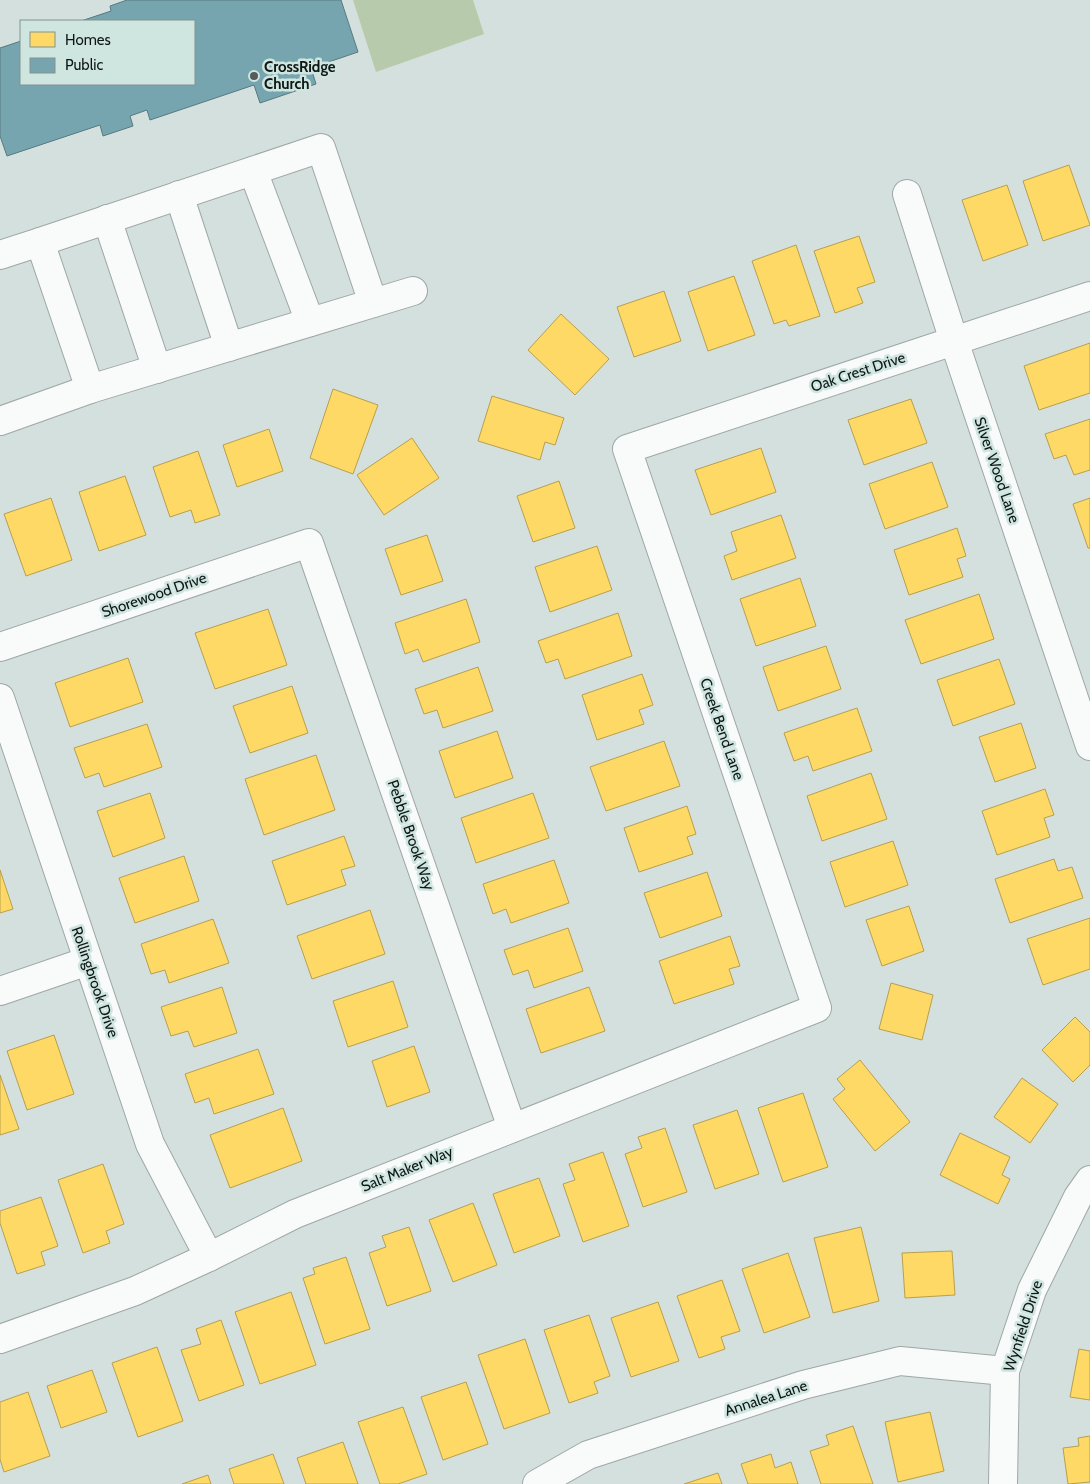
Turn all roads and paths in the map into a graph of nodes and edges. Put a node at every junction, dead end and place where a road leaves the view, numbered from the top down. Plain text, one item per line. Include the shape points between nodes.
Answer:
1 (253, 171) junction
2 (907, 194) dead end
3 (179, 195) junction
4 (107, 219) junction
5 (40, 242) junction
6 (0, 255) edge
7 (413, 291) dead end
8 (1090, 296) edge
9 (373, 303) junction
10 (310, 322) junction
11 (954, 341) junction
12 (229, 347) junction
13 (157, 369) junction
14 (90, 389) junction
15 (0, 421) edge
16 (627, 449) joint
17 (309, 543) joint
18 (0, 647) edge
19 (0, 698) edge
20 (1090, 746) edge
21 (88, 961) junction
22 (0, 990) edge
23 (818, 1008) joint
24 (512, 1128) junction
25 (1090, 1180) edge
26 (209, 1258) junction
27 (0, 1339) edge
28 (1006, 1371) junction
29 (537, 1484) edge
30 (1003, 1484) edge

1 - 3 street
1 - 9 street via 321,148
1 - 10 street
2 - 11 street, Silver Wood Lane
3 - 4 street
3 - 12 street
4 - 5 street
4 - 13 street
5 - 6 street
5 - 14 street
7 - 9 street
8 - 11 street, Oak Crest Drive
9 - 10 street
10 - 12 street
11 - 16 street, Oak Crest Drive
11 - 20 street, Silver Wood Lane
12 - 13 street
13 - 14 street
14 - 15 street
16 - 23 street, Creek Bend Lane
17 - 18 street, Shorewood Drive
17 - 24 street, Pebble Brook Way
19 - 21 street, Rollingbrook Drive
21 - 22 street
21 - 26 street, Rollingbrook Drive via 150,1144
23 - 24 street, Salt Maker Way
24 - 26 street, Salt Maker Way via 295,1214
25 - 28 street, Wynfield Drive via 1078,1197 1032,1290
26 - 27 street, Salt Maker Way via 135,1291
28 - 29 street, Annalea Lane via 900,1361 803,1385 588,1455
28 - 30 street, Wynfield Drive

